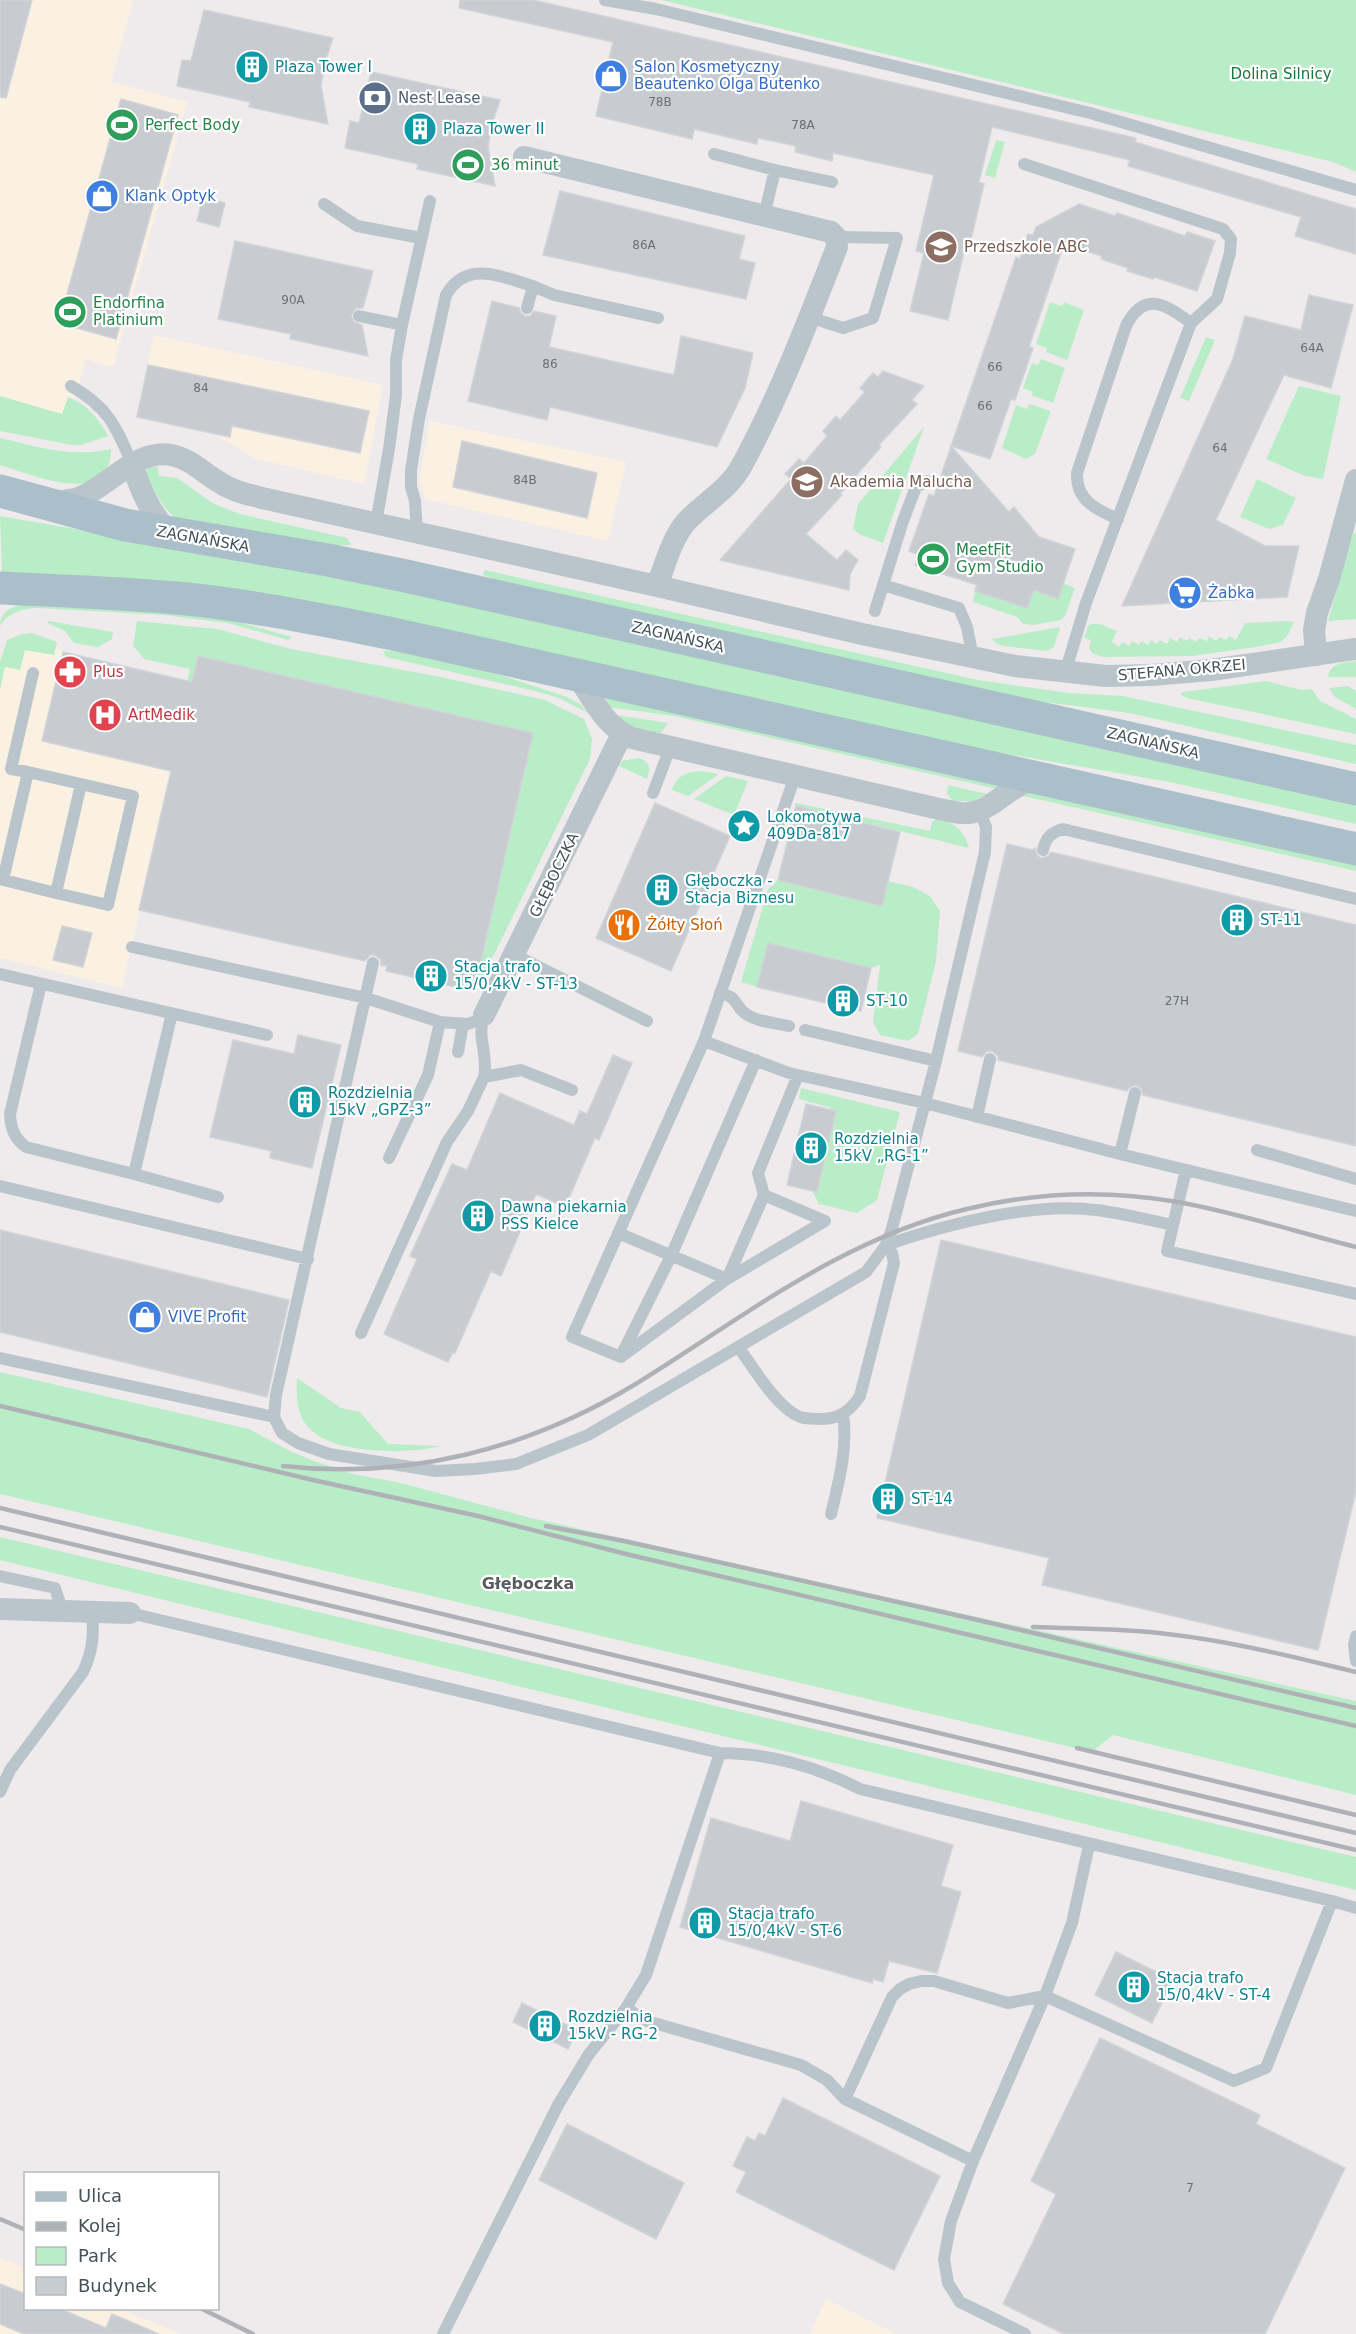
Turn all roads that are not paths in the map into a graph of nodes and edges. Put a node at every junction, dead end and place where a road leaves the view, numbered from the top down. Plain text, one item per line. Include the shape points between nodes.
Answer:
1 (605, 0) edge
2 (653, 4) edge
3 (714, 154) dead end
4 (524, 157) dead end
5 (1024, 164) dead end
6 (775, 170) junction
7 (832, 182) dead end
8 (1356, 190) edge
9 (430, 201) dead end
10 (324, 204) dead end
11 (764, 216) junction
12 (836, 237) junction
13 (421, 238) junction
14 (533, 286) junction
15 (527, 308) dead end
16 (359, 316) dead end
17 (809, 317) junction
18 (658, 318) dead end
19 (1191, 322) junction
20 (402, 325) junction
21 (71, 386) dead end
22 (132, 464) junction
23 (1356, 480) edge
24 (927, 481) dead end
25 (0, 491) edge
26 (44, 504) junction
27 (1351, 513) edge
28 (1118, 519) junction
29 (376, 523) junction
30 (417, 533) junction
31 (170, 534) junction
32 (883, 585) junction
33 (657, 586) junction
34 (0, 588) edge
35 (875, 611) dead end
36 (1356, 649) edge
37 (1316, 655) junction
38 (973, 658) junction
39 (33, 673) dead end
40 (1065, 673) junction
41 (578, 676) junction
42 (622, 734) junction
43 (670, 748) junction
44 (28, 772) junction
45 (795, 776) junction
46 (1041, 778) junction
47 (81, 784) junction
48 (1356, 789) edge
49 (652, 793) dead end
50 (978, 810) junction
51 (1356, 849) edge
52 (1043, 850) dead end
53 (1, 879) edge
54 (56, 893) junction
55 (1356, 899) edge
56 (132, 947) dead end
57 (515, 955) junction
58 (373, 963) dead end
59 (0, 974) edge
60 (41, 984) junction
61 (720, 993) junction
62 (366, 998) junction
63 (172, 1012) junction
64 (484, 1015) junction
65 (647, 1021) dead end
66 (440, 1022) junction
67 (463, 1024) junction
68 (789, 1026) dead end
69 (805, 1030) dead end
70 (267, 1035) dead end
71 (704, 1041) junction
72 (458, 1052) dead end
73 (990, 1059) dead end
74 (756, 1060) junction
75 (936, 1061) junction
76 (798, 1075) junction
77 (484, 1077) junction
78 (572, 1090) dead end
79 (1135, 1093) dead end
80 (925, 1103) junction
81 (977, 1117) junction
82 (1257, 1150) dead end
83 (1120, 1154) junction
84 (389, 1158) dead end
85 (1186, 1170) junction
86 (134, 1174) junction
87 (1356, 1179) edge
88 (0, 1186) edge
89 (764, 1196) junction
90 (218, 1197) dead end
91 (1356, 1211) edge
92 (1173, 1225) junction
93 (618, 1233) junction
94 (886, 1245) junction
95 (671, 1256) junction
96 (308, 1259) junction
97 (727, 1280) junction
98 (1356, 1294) edge
99 (361, 1333) dead end
100 (739, 1348) junction
101 (621, 1357) junction
102 (0, 1358) edge
103 (843, 1414) junction
104 (274, 1417) junction
105 (831, 1514) dead end
106 (0, 1576) edge
107 (0, 1609) edge
108 (62, 1610) junction
109 (92, 1611) junction
110 (130, 1613) joint
111 (1356, 1636) edge
112 (1356, 1661) edge
113 (720, 1753) junction
114 (5, 1768) edge
115 (0, 1792) edge
116 (1089, 1845) junction
117 (1332, 1901) junction
118 (1356, 1908) edge
119 (1045, 1996) junction
120 (626, 2008) junction
121 (845, 2099) junction
122 (973, 2161) junction
123 (443, 2334) edge
124 (1025, 2334) edge

1 - 2 lane
2 - 8 lane via 1090,113
3 - 6 lane
4 - 11 street
5 - 19 lane via 1222,229 1231,239 1230,253 1217,299
6 - 7 lane
6 - 11 lane
9 - 13 lane
10 - 13 lane via 357,226
11 - 12 street via 831,232
12 - 17 street via 837,247
12 - 17 lane via 897,238 873,318 843,328
13 - 20 lane
14 - 15 lane
14 - 18 lane via 554,295
14 - 30 lane via 475,272 459,278 446,295 411,470
16 - 20 lane
17 - 33 street via 779,391 741,468 686,523 675,539
19 - 28 lane
19 - 28 lane via 1171,308 1147,304 1134,310 1126,326 1077,472 1077,486 1084,498 1098,511
20 - 29 lane via 396,395
21 - 22 lane via 101,406
22 - 26 street via 80,498
22 - 29 street via 170,455 189,461 237,491
22 - 31 street via 155,518
23 - 27 street
24 - 32 lane via 916,487
25 - 26 main road, ZAGNAŃSKA
26 - 31 main road, ZAGNAŃSKA
27 - 37 street via 1317,613
28 - 40 lane
29 - 30 street
30 - 33 street
31 - 48 main road, ZAGNAŃSKA via 406,576
32 - 35 lane
32 - 38 lane via 959,609
33 - 38 street
34 - 41 main road via 189,600 289,614
36 - 37 street, STEFANA OKRZEI
37 - 40 street, STEFANA OKRZEI via 1152,675
38 - 40 street, STEFANA OKRZEI
39 - 44 lane via 11,768
41 - 42 street via 607,721
41 - 46 main road
42 - 43 street
42 - 57 street, GŁĘBOCZKA
43 - 45 street
43 - 49 lane
44 - 47 lane
44 - 53 lane
45 - 50 street via 954,812
45 - 61 lane
46 - 50 street via 1020,784
46 - 51 main road
47 - 54 lane
47 - 54 lane via 133,796 111,894 108,905
50 - 75 lane via 986,827 985,852
52 - 55 lane via 1046,839 1063,829
53 - 54 lane
56 - 62 lane
57 - 64 street, GŁĘBOCZKA
57 - 65 lane
58 - 62 lane
59 - 60 lane
60 - 63 lane
60 - 86 lane via 10,1114 11,1129 26,1147
61 - 68 lane via 736,1000 746,1014
61 - 71 lane
62 - 66 lane
62 - 96 lane
63 - 70 lane
63 - 86 lane
64 - 67 lane
64 - 77 lane via 480,1033 487,1066
66 - 67 lane
66 - 84 lane via 428,1076
67 - 72 lane
69 - 75 lane
71 - 74 lane
71 - 93 lane
73 - 81 lane
74 - 76 lane
74 - 95 lane
75 - 80 lane
76 - 80 lane
76 - 89 lane via 759,1173
77 - 78 lane via 521,1070
77 - 99 lane via 447,1142
79 - 83 lane
80 - 81 lane
80 - 94 lane
81 - 83 lane
82 - 87 lane
83 - 85 lane
85 - 91 lane
85 - 92 lane
86 - 90 lane
88 - 96 lane
89 - 97 lane
89 - 97 lane via 825,1221
92 - 94 lane via 1096,1210 1054,1208 969,1220
92 - 98 lane via 1167,1251
93 - 95 lane
93 - 101 lane via 572,1337
94 - 100 lane via 866,1272
94 - 103 lane via 894,1263 860,1396
95 - 97 lane
95 - 101 lane
96 - 104 lane
97 - 101 lane
100 - 103 lane via 788,1410 799,1417
100 - 104 lane via 588,1435 516,1464 436,1471 329,1455 282,1433
102 - 104 lane
103 - 105 lane via 842,1467
106 - 108 lane via 55,1588
107 - 108 street
108 - 109 street
109 - 110 street
109 - 114 lane via 94,1637 83,1672
110 - 113 lane
111 - 112 lane
113 - 116 lane via 749,1753 832,1774 860,1789
113 - 120 lane via 660,1938 646,1975
114 - 115 lane
116 - 117 lane
116 - 119 lane via 1072,1923
117 - 118 lane
117 - 119 lane via 1266,2068 1233,2081
119 - 121 lane via 1008,2003 934,1981 909,1984 892,1997
119 - 122 lane
120 - 121 lane via 647,2021 801,2065 827,2080
120 - 123 lane via 589,2054 558,2105
121 - 122 lane
122 - 124 lane via 951,2222 944,2259 948,2283 960,2302

